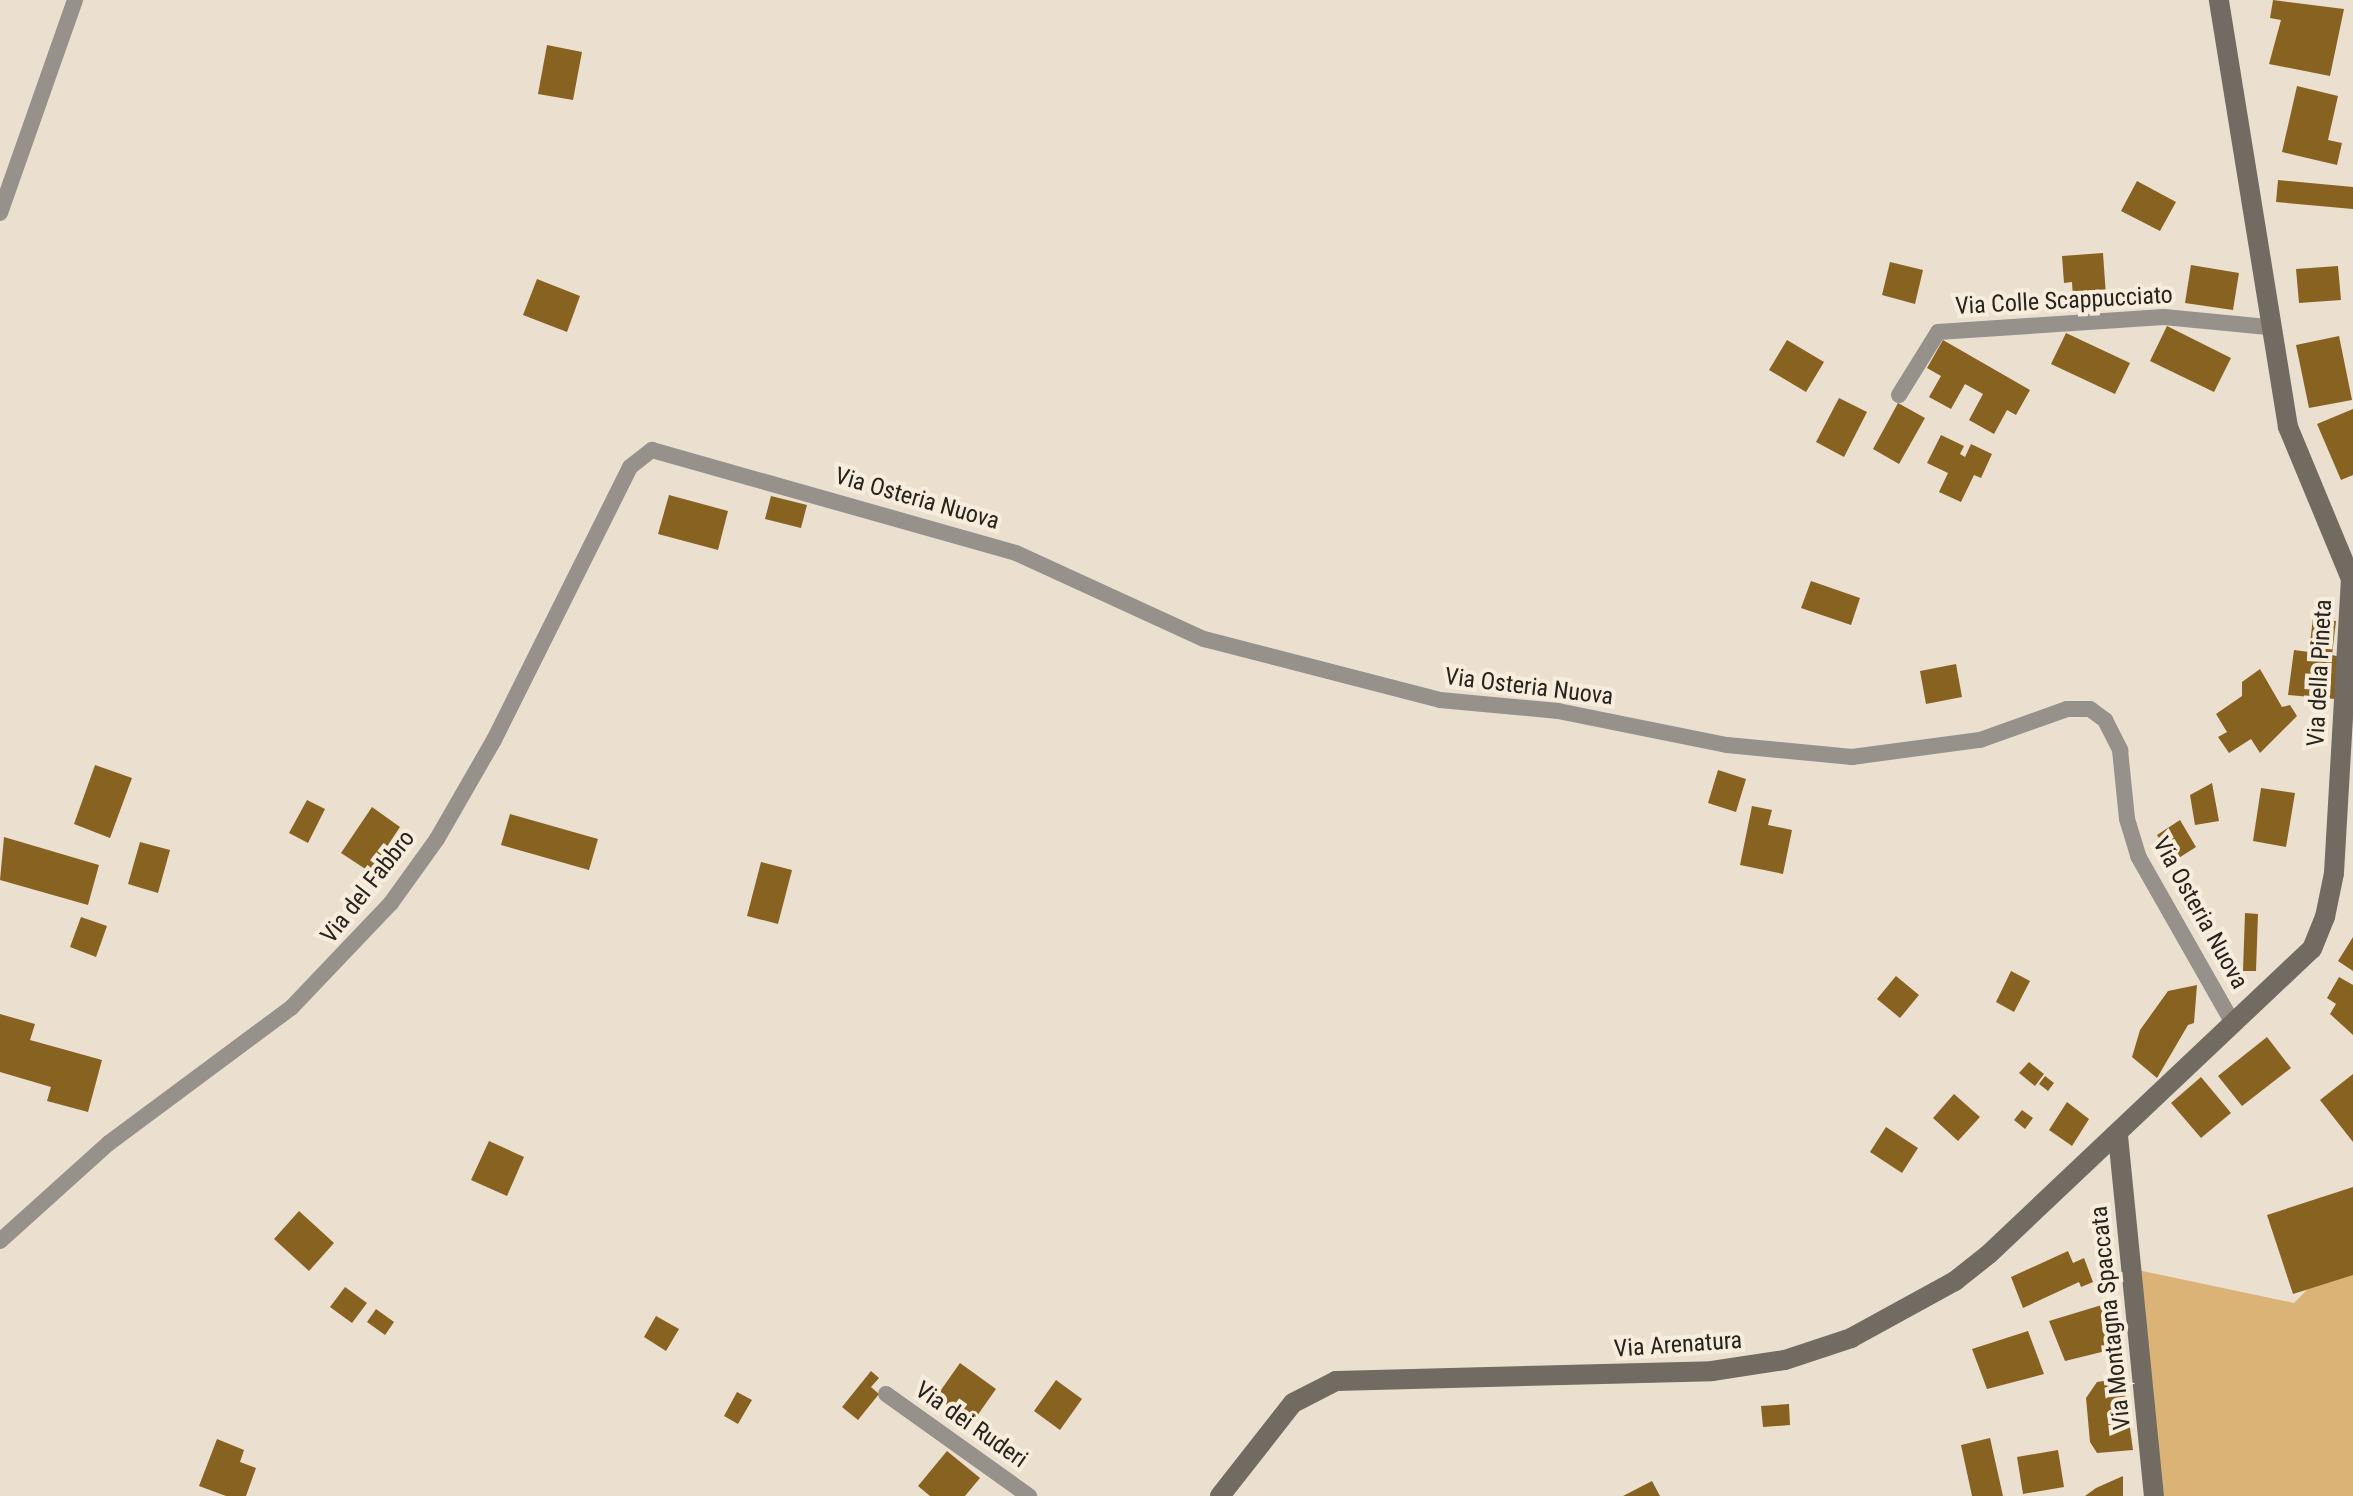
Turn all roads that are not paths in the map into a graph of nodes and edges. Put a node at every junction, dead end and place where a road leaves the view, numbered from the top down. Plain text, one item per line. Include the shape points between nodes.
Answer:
1 (75, 0) edge
2 (2219, 0) edge
3 (0, 213) edge
4 (2268, 327) junction
5 (1899, 395) dead end
6 (641, 454) joint
7 (2352, 575) edge
8 (2345, 843) edge
9 (2233, 1023) junction
10 (2118, 1136) junction
11 (0, 1241) edge
12 (886, 1394) dead end
13 (1029, 1496) edge
14 (1220, 1496) edge
15 (2154, 1496) edge

1 - 3 street
2 - 4 street, Via della Pineta
4 - 5 street, Via Colle Scappucciato via 2164,317 1938,332
4 - 7 street, Via della Pineta via 2295,452
6 - 9 street, Via Osteria Nuova via 663,451 1001,548 1056,568 1191,635 1440,700 1558,711 1711,743 1852,757 1980,740 2072,708 2090,709 2105,720 2120,750 2127,819 2138,856
6 - 11 street, Via del Fabbro via 627,472 481,763 399,894 291,1008 98,1151
7 - 8 street, Via della Pineta
8 - 9 street, Via della Pineta via 2312,949
9 - 10 street, Via della Pineta
10 - 14 street, Via Arenatura via 1955,1281 1832,1346 1712,1371 1336,1381 1293,1403
10 - 15 street, Via Montagna Spaccata
12 - 13 street, Via dei Ruderi

